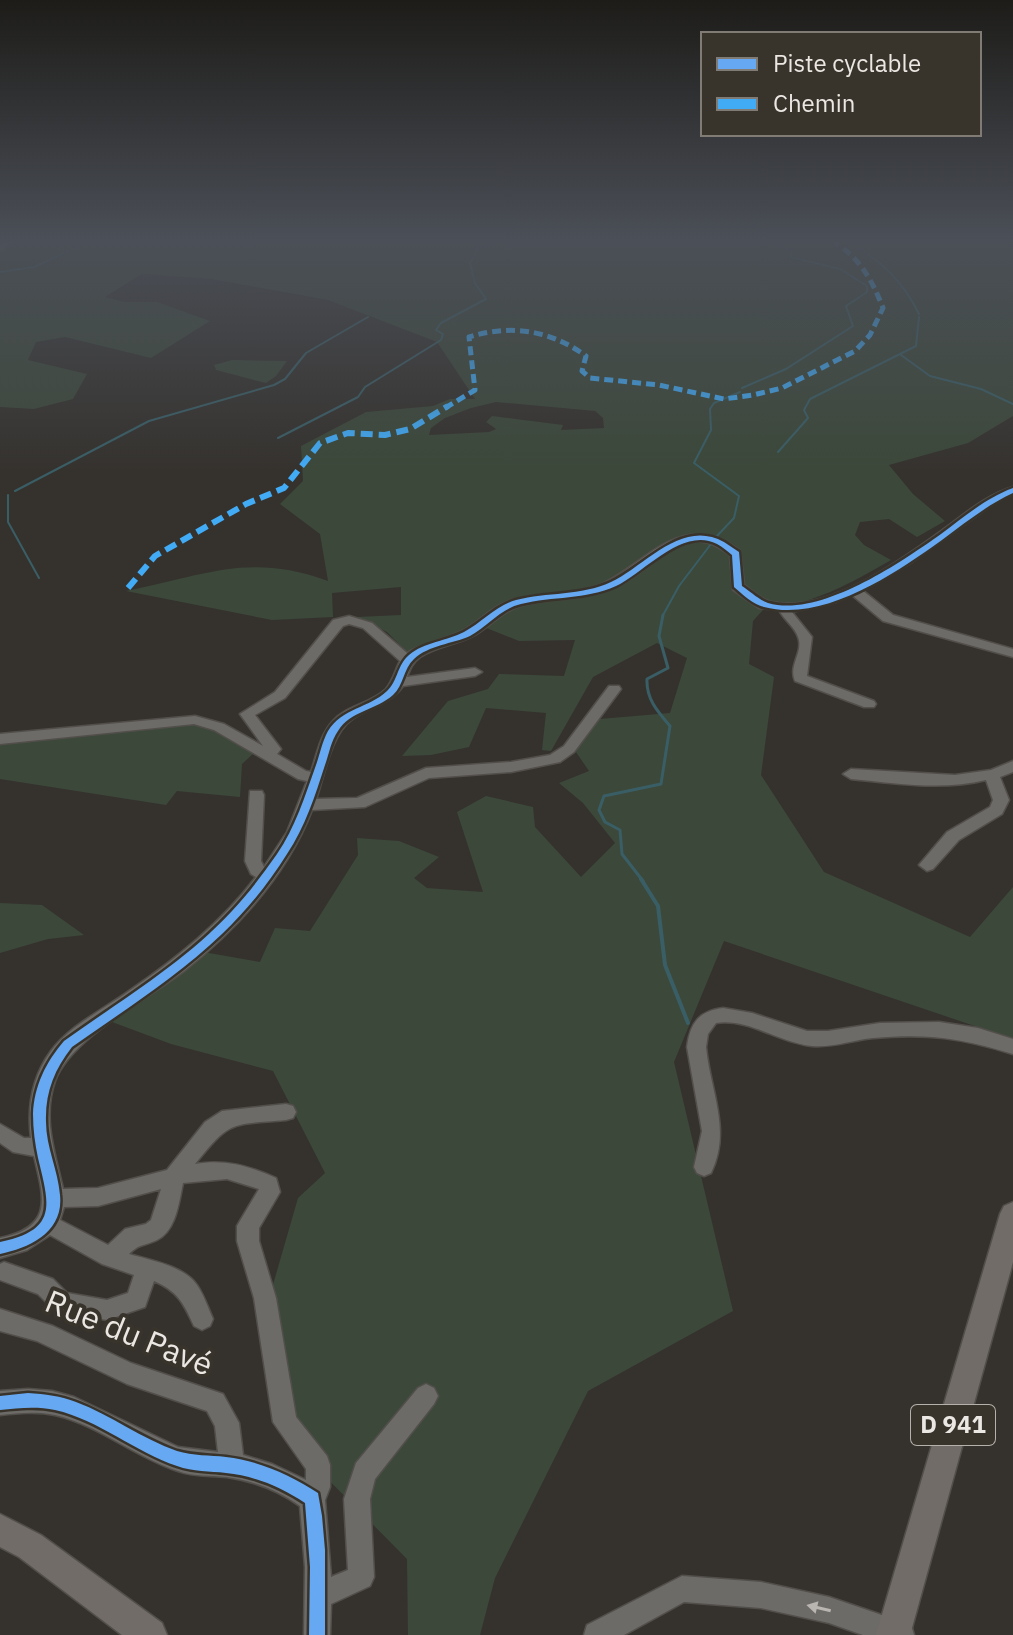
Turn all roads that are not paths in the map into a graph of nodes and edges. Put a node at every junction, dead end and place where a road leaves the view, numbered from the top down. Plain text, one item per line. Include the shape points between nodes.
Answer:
1 (1013, 490) edge
2 (852, 590) junction
3 (785, 610) junction
4 (1013, 653) edge
5 (407, 660) junction
6 (475, 672) dead end
7 (397, 683) junction
8 (614, 689) dead end
9 (869, 704) dead end
10 (0, 739) edge
11 (269, 753) junction
12 (1013, 766) edge
13 (851, 774) dead end
14 (992, 775) junction
15 (316, 777) junction
16 (256, 795) dead end
17 (306, 805) junction
18 (927, 865) dead end
19 (266, 875) junction
20 (1013, 1047) edge
21 (286, 1112) dead end
22 (0, 1132) edge
23 (42, 1148) junction
24 (704, 1167) dead end
25 (175, 1174) junction
26 (54, 1198) junction
27 (1013, 1214) edge
28 (47, 1225) junction
29 (5, 1248) edge
30 (110, 1257) junction
31 (146, 1271) junction
32 (2, 1276) edge
33 (202, 1319) dead end
34 (0, 1320) edge
35 (426, 1396) dead end
36 (0, 1403) edge
37 (232, 1465) junction
38 (312, 1499) junction
39 (0, 1530) edge
40 (319, 1596) junction
41 (150, 1635) edge
42 (317, 1635) edge
43 (597, 1635) edge
44 (895, 1635) edge

1 - 2 street
2 - 3 street via 807,608
2 - 4 street via 888,618
3 - 5 street via 746,597 736,581 736,554 712,540 689,539 675,542 631,575 586,595 499,609 474,630 424,648
3 - 9 street via 806,643 796,668 800,678
5 - 7 street
5 - 11 street via 380,633 345,620 338,623 287,686 247,714 267,738 273,749
6 - 7 street
7 - 15 street via 390,693 338,723
8 - 17 street via 569,749 555,759 426,773 359,803
10 - 11 street via 195,720
11 - 15 street via 303,776
12 - 14 street
13 - 14 street via 937,781
14 - 18 street via 1001,800 996,810 953,836
15 - 17 street
16 - 19 street via 253,861
17 - 19 street via 294,835
19 - 23 street via 235,915 204,943 56,1058 41,1091
20 - 24 street via 976,1035 928,1031 807,1038 753,1020 710,1016 698,1037 701,1086 712,1131
21 - 25 street via 229,1117 212,1128
22 - 23 street via 20,1146
23 - 26 street
25 - 26 street via 95,1198
25 - 30 street via 159,1227 133,1236
25 - 38 street via 234,1170 269,1184 270,1192 248,1226 248,1241 265,1298 285,1422 318,1465
26 - 28 street
27 - 44 main road, D 941
28 - 29 street
28 - 30 street via 65,1228
29 - 32 street
30 - 31 street
31 - 32 street via 137,1300 107,1310 61,1302 45,1286
31 - 33 street via 180,1282
34 - 37 street, Rue du Pavé via 46,1333 117,1369 215,1402 227,1423
35 - 40 street via 365,1472 357,1499 361,1577
36 - 37 street via 54,1402 99,1417 140,1444 181,1460
37 - 38 street via 258,1470
38 - 40 street
39 - 41 main road via 30,1546
40 - 42 street
44 -> 43 street via 829,1610 774,1598 682,1589

